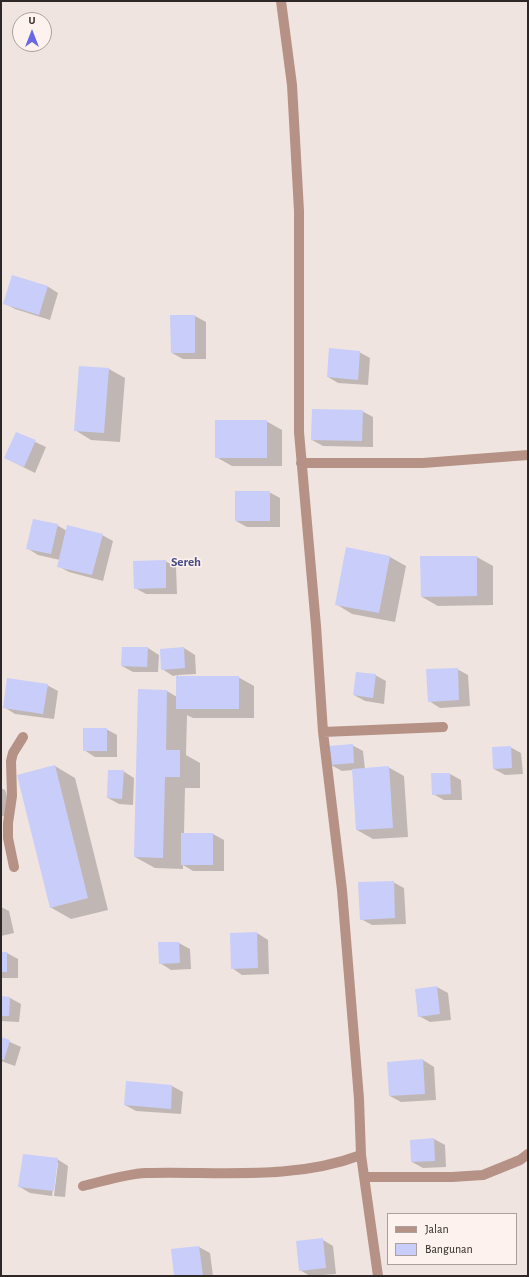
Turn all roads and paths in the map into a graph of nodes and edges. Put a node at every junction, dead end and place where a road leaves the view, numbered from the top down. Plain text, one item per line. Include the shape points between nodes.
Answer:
1 (281, 1) edge
2 (528, 455) edge
3 (301, 463) junction
4 (443, 727) dead end
5 (323, 732) junction
6 (22, 737) dead end
7 (5, 825) edge
8 (14, 867) dead end
9 (528, 1154) edge
10 (361, 1155) junction
11 (366, 1177) junction
12 (83, 1186) dead end
13 (378, 1276) edge

1 - 3 street via 292,85 299,211 297,336
2 - 3 street via 423,463
3 - 5 street
4 - 5 street
5 - 10 street via 342,890 360,1099
6 - 7 street via 11,761 12,796
7 - 8 street
9 - 11 street via 520,1160 483,1175
10 - 11 street
10 - 12 street via 339,1164 300,1171 220,1175 146,1173
11 - 13 street

